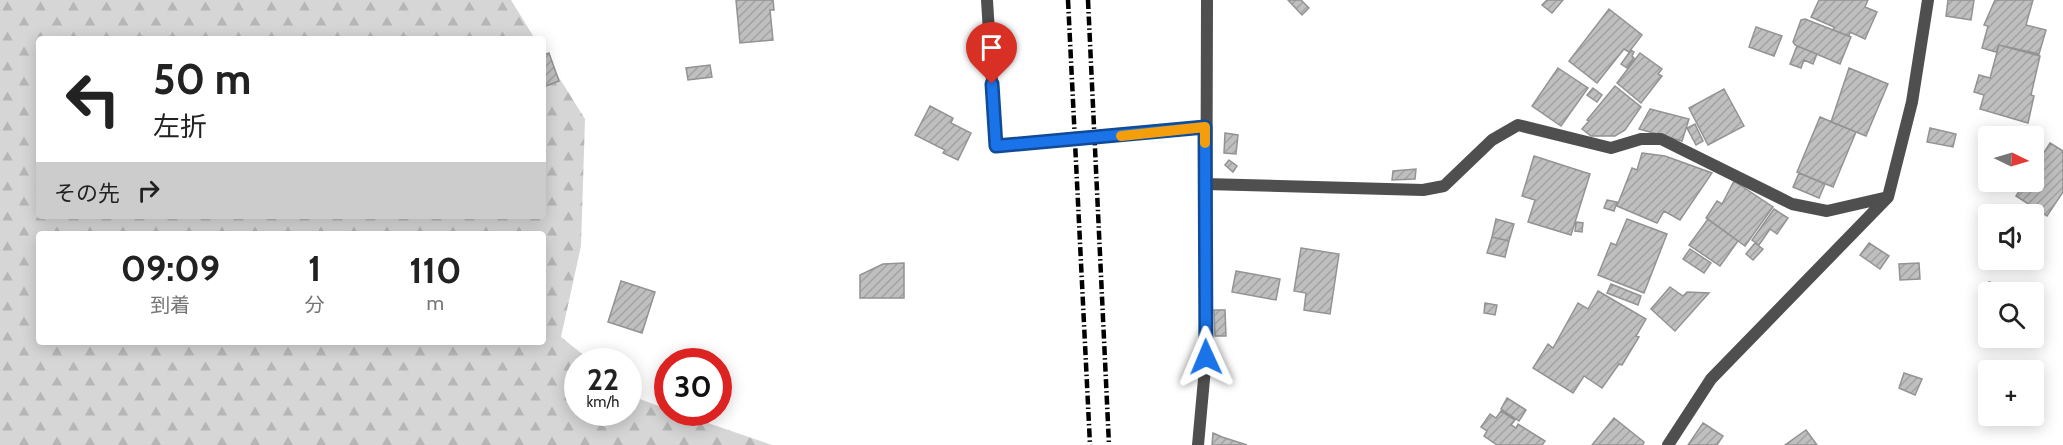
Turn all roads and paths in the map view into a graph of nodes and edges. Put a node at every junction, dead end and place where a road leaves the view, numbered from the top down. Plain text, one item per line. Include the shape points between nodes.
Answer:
1 (987, 0) edge
2 (1207, 0) edge
3 (1928, 0) edge
4 (1205, 127) junction
5 (1205, 184) junction
6 (1888, 197) junction
7 (1198, 445) edge
8 (1668, 445) edge

1 - 4 street via 996,146
2 - 4 street
3 - 6 street via 1912,102
4 - 5 street
5 - 6 street via 1423,190 1444,186 1492,140 1518,125 1611,148 1641,139 1662,139 1792,204 1827,211
5 - 7 street via 1206,357
6 - 8 street via 1711,380

